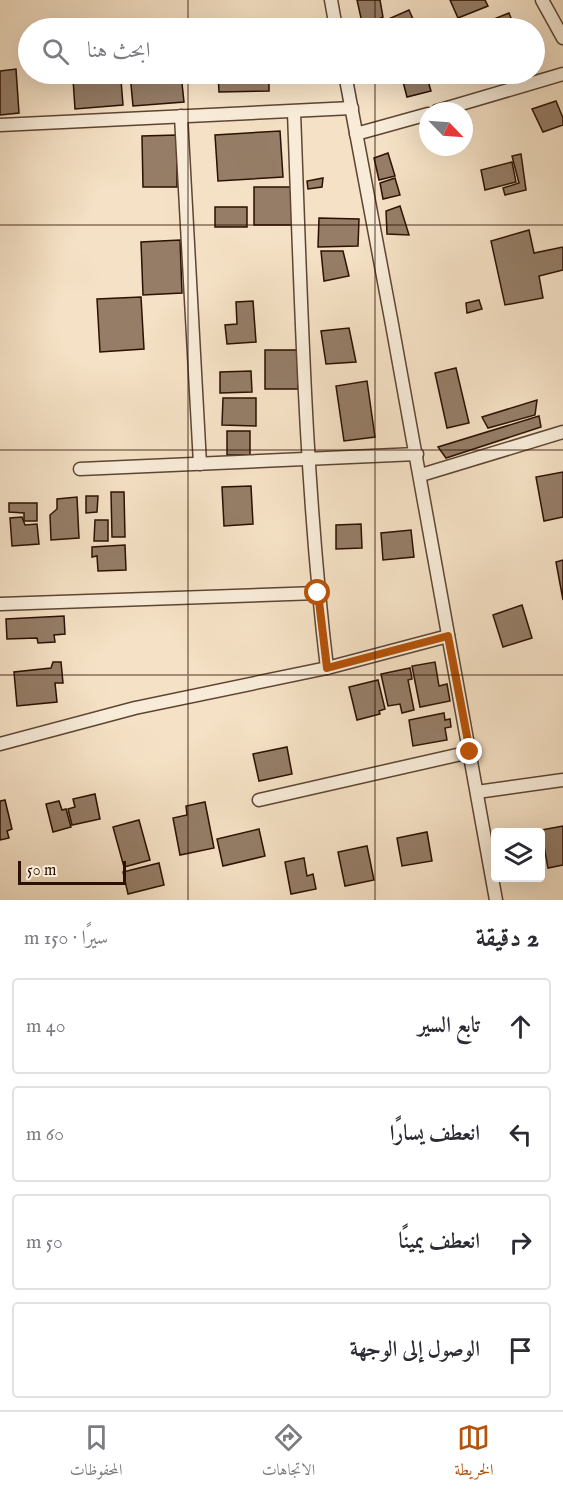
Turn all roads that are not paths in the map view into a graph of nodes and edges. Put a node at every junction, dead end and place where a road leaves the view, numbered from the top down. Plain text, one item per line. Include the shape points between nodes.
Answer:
1 (331, 0) edge
2 (542, 0) edge
3 (334, 18) edge
4 (563, 38) edge
5 (563, 74) edge
6 (545, 79) edge
7 (347, 84) edge
8 (529, 84) edge
9 (468, 102) edge
10 (352, 108) junction
11 (294, 112) junction
12 (181, 116) junction
13 (419, 116) edge
14 (0, 125) edge
15 (356, 134) junction
16 (563, 432) edge
17 (417, 454) junction
18 (308, 458) junction
19 (200, 464) junction
20 (80, 469) dead end
21 (421, 475) junction
22 (318, 593) junction
23 (0, 604) edge
24 (448, 636) junction
25 (327, 668) junction
26 (0, 744) edge
27 (470, 752) junction
28 (563, 780) edge
29 (477, 792) junction
30 (259, 800) dead end
31 (496, 900) edge

1 - 3 street
2 - 4 street
5 - 6 street
7 - 10 street
8 - 9 street
10 - 11 street
10 - 15 street
11 - 12 street
11 - 18 street
12 - 14 street
12 - 19 street
13 - 15 street
15 - 17 street
16 - 21 street
17 - 18 street
17 - 21 street
18 - 19 street
18 - 22 street
19 - 20 street
21 - 24 street
22 - 23 street
22 - 25 street
24 - 25 street
24 - 27 street
25 - 26 street via 135,708
27 - 29 street
27 - 30 street
28 - 29 street
29 - 31 street

